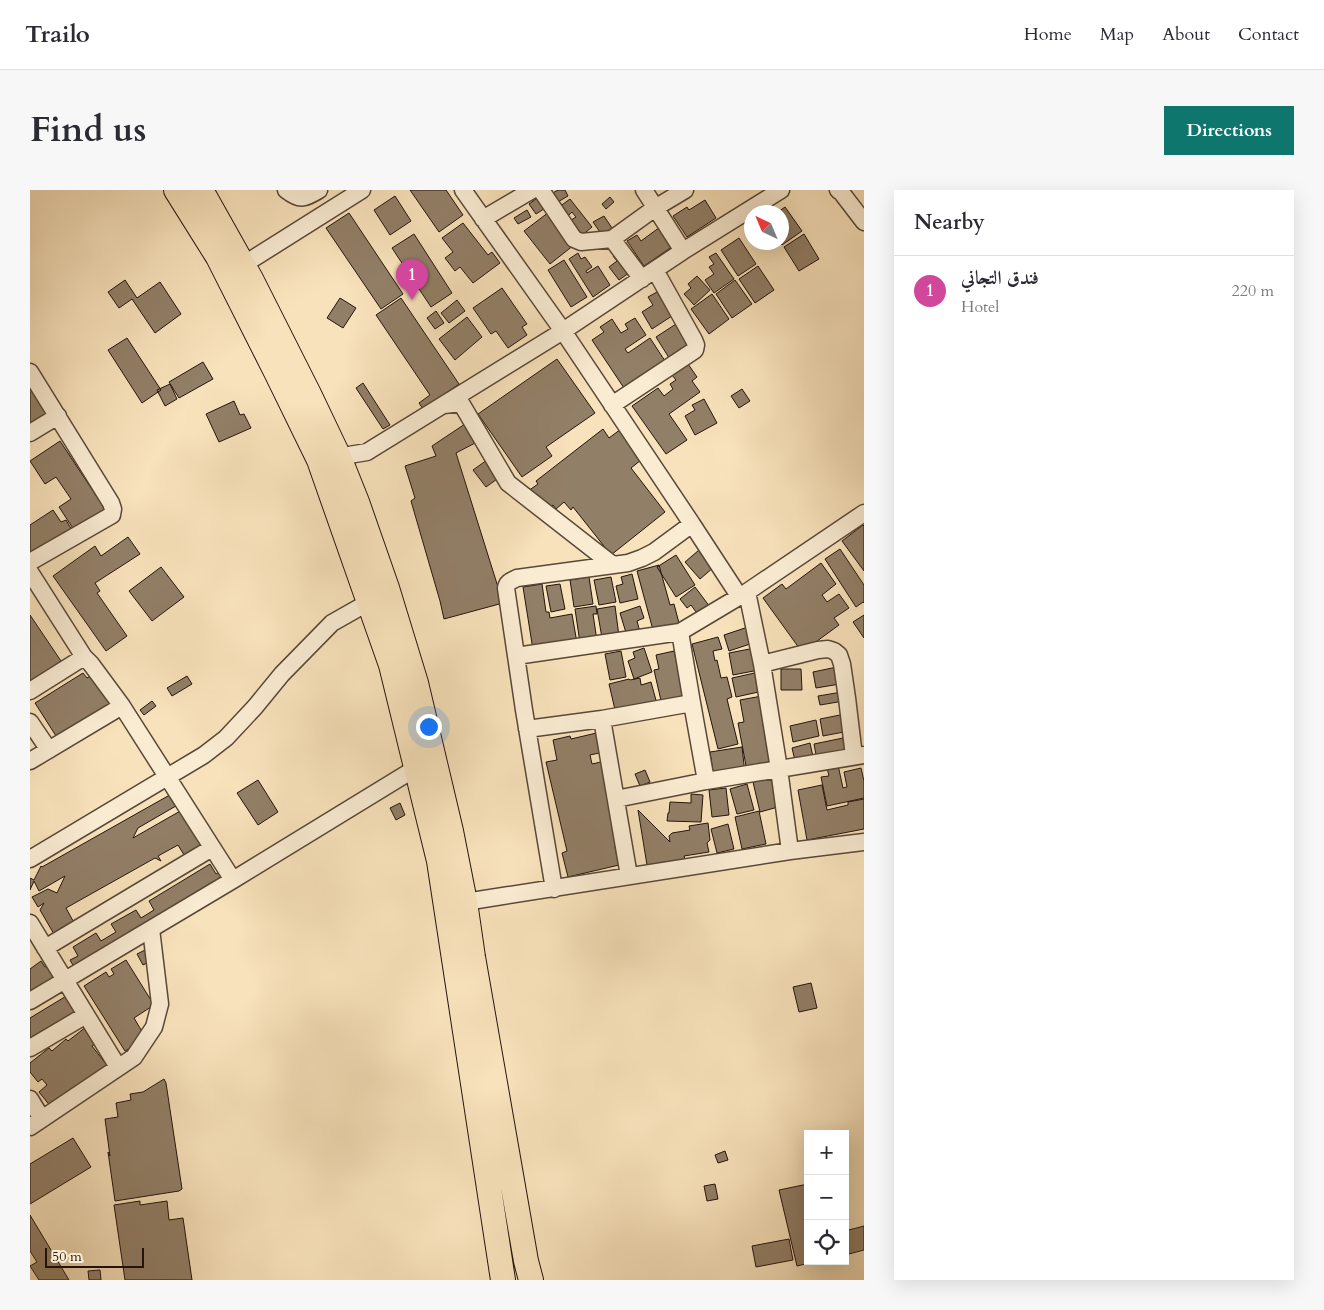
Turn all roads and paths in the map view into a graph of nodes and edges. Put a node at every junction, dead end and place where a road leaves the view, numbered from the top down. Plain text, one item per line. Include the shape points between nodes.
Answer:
1 (176, 190) edge
2 (200, 190) edge
3 (286, 190) edge
4 (318, 190) edge
5 (362, 190) edge
6 (464, 190) edge
7 (532, 190) edge
8 (541, 190) edge
9 (644, 190) edge
10 (685, 190) edge
11 (781, 190) edge
12 (838, 190) edge
13 (655, 208) junction
14 (483, 219) junction
15 (864, 222) edge
16 (612, 239) junction
17 (683, 251) junction
18 (243, 265) junction
19 (649, 274) junction
20 (563, 332) junction
21 (30, 372) edge
22 (444, 404) junction
23 (612, 404) junction
24 (58, 416) junction
25 (30, 433) edge
26 (329, 458) junction
27 (862, 517) edge
28 (692, 524) junction
29 (30, 562) edge
30 (613, 565) junction
31 (30, 572) edge
32 (743, 594) junction
33 (369, 602) junction
34 (680, 632) junction
35 (516, 656) junction
36 (84, 657) junction
37 (762, 664) junction
38 (30, 691) edge
39 (692, 703) junction
40 (122, 706) junction
41 (602, 719) junction
42 (30, 722) edge
43 (527, 729) junction
44 (48, 750) junction
45 (859, 756) edge
46 (30, 761) edge
47 (416, 768) junction
48 (779, 769) junction
49 (167, 778) junction
50 (706, 781) junction
51 (616, 799) junction
52 (864, 842) edge
53 (212, 848) junction
54 (790, 851) junction
55 (30, 859) edge
56 (629, 876) junction
57 (233, 880) junction
58 (554, 889) junction
59 (465, 902) junction
60 (30, 923) edge
61 (151, 929) junction
62 (45, 948) junction
63 (66, 980) junction
64 (30, 1002) edge
65 (86, 1015) junction
66 (30, 1048) edge
67 (118, 1067) junction
68 (30, 1099) edge
69 (36, 1123) edge
70 (528, 1279) edge
71 (503, 1280) edge

1 - 26 highway via 218,258 276,372
2 - 18 highway
3 - 4 street via 306,198
5 - 18 street
6 - 14 street
7 - 14 street
8 - 16 street via 574,239 581,242
9 - 13 street
10 - 13 street
11 - 17 street
12 - 15 street
13 - 16 street
13 - 17 street
14 - 20 street
16 - 19 street
17 - 19 street
18 - 26 highway via 309,394
19 - 20 street
19 - 23 street via 694,340 695,350
20 - 22 street
20 - 23 street
21 - 24 street
22 - 26 street via 367,452
22 - 30 street via 461,403 508,483
23 - 28 street
24 - 25 street
24 - 29 street via 112,503 113,512
26 - 33 highway
26 - 59 highway via 357,502 387,588 416,683
27 - 32 street
28 - 30 street via 654,552 628,563
28 - 32 street
30 - 35 street via 509,581 506,588
31 - 36 street
32 - 34 street
32 - 37 street
33 - 47 highway via 391,665
33 - 49 street via 325,630 226,738
34 - 35 street
34 - 39 street
35 - 43 street
36 - 38 street
36 - 40 street
37 - 45 street via 818,650 828,649 839,655
37 - 48 street
39 - 41 street
39 - 50 street
40 - 44 street
40 - 49 street
41 - 43 street
41 - 51 street
42 - 44 street
43 - 58 street
44 - 46 street
45 - 48 street
47 - 57 street
47 - 71 highway via 439,861
48 - 50 street
48 - 54 street
49 - 53 street
49 - 55 street
50 - 51 street
51 - 56 street
52 - 54 street
53 - 57 street
53 - 62 street
54 - 56 street
56 - 58 street
57 - 61 street
58 - 59 street
59 - 70 highway
60 - 62 street
61 - 63 street
61 - 67 street via 160,1004 154,1027 145,1041 134,1057
62 - 63 street
63 - 64 street
63 - 65 street
65 - 66 street
65 - 67 street
67 - 69 street
68 - 69 street

